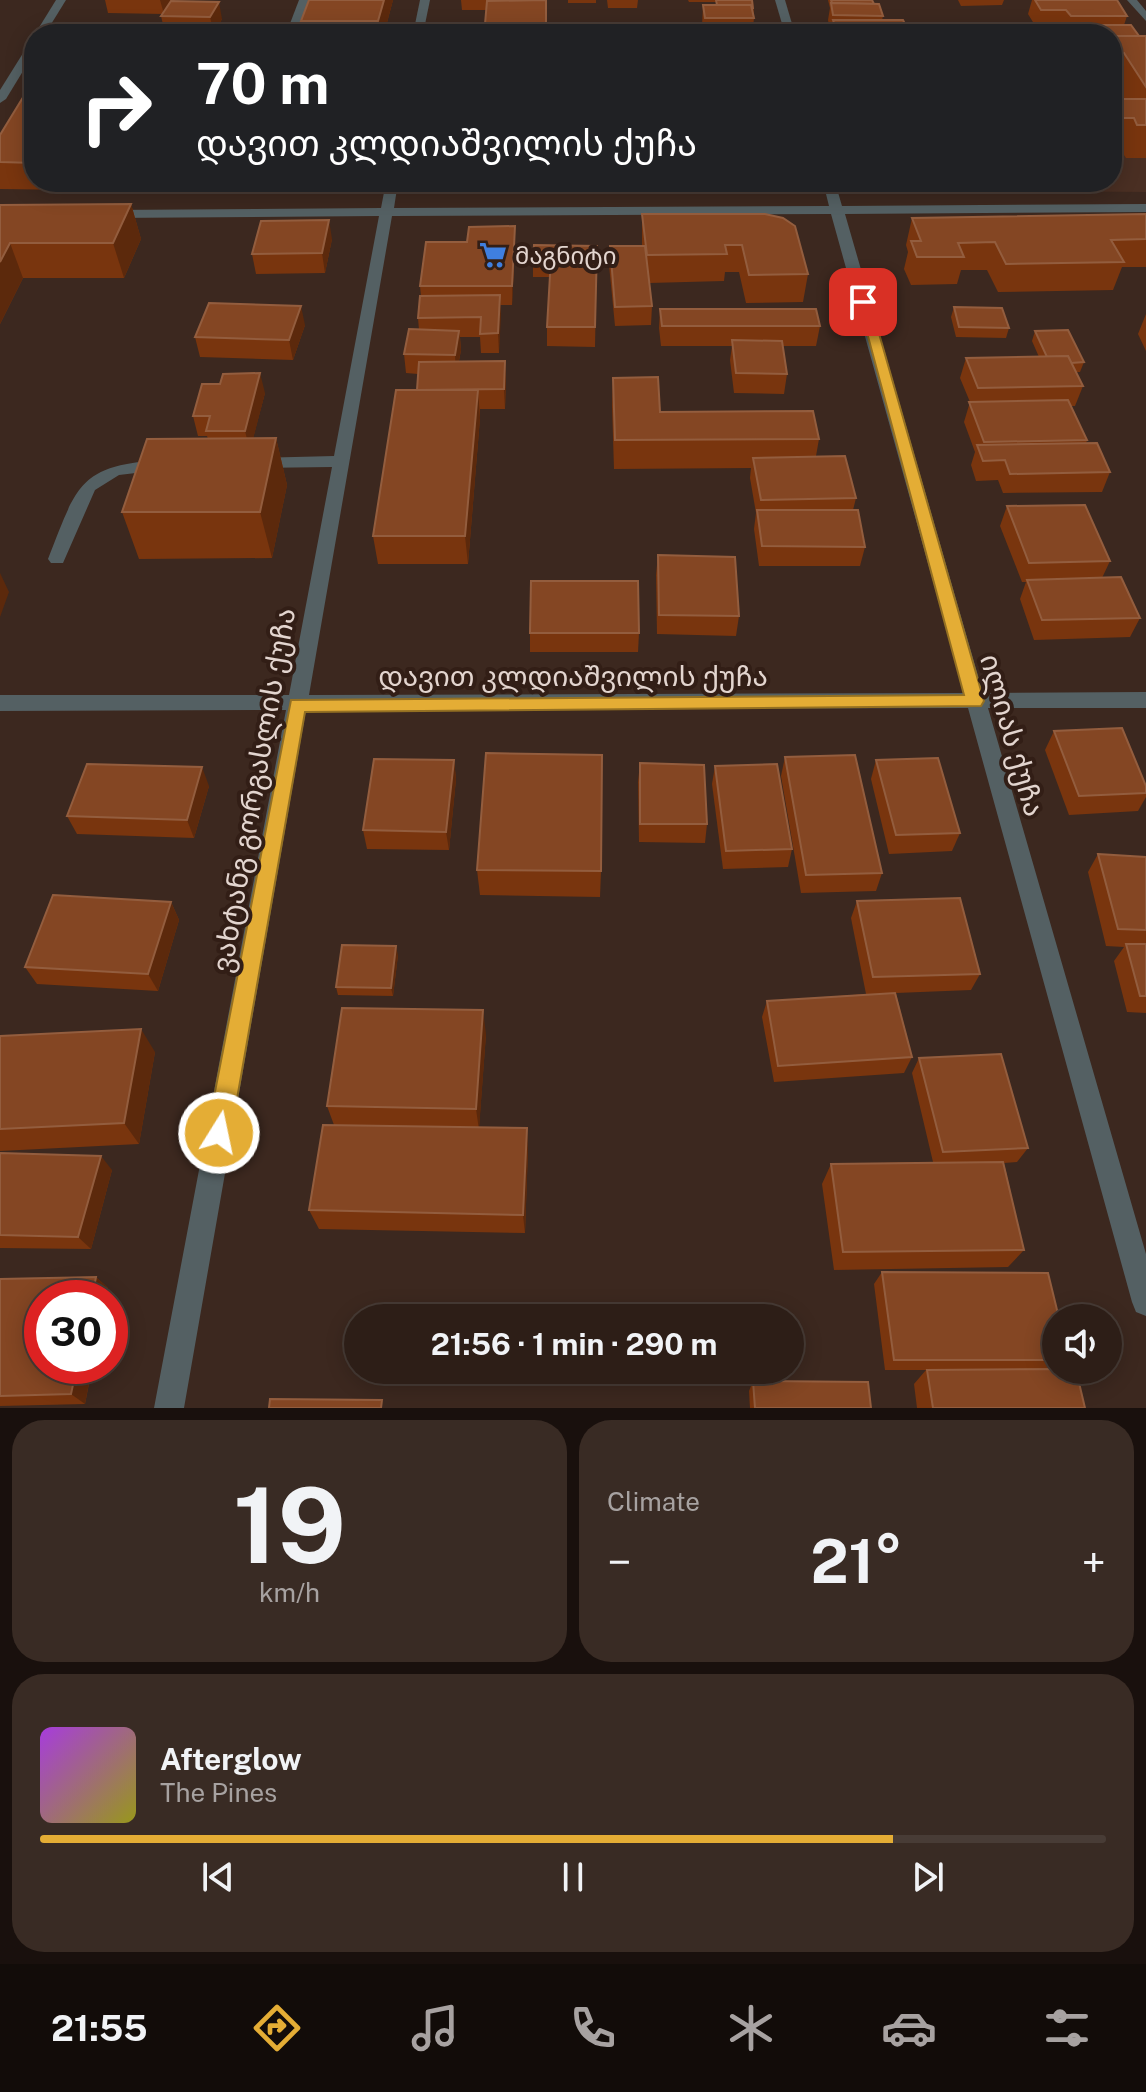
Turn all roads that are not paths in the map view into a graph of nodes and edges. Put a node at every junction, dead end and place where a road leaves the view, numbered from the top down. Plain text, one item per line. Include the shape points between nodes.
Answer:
1 (61, 0) edge
2 (304, 0) edge
3 (425, 0) edge
4 (780, 0) edge
5 (1132, 0) edge
6 (1146, 18) edge
7 (46, 24) edge
8 (295, 24) edge
9 (420, 24) edge
10 (787, 24) edge
11 (24, 60) edge
12 (0, 99) edge
13 (390, 192) edge
14 (832, 192) edge
15 (1146, 208) edge
16 (837, 210) junction
17 (387, 211) junction
18 (95, 214) edge
19 (341, 461) junction
20 (232, 463) edge
21 (185, 464) edge
22 (57, 559) dead end
23 (1146, 700) edge
24 (975, 701) junction
25 (0, 703) edge
26 (297, 705) junction
27 (1146, 1302) edge
28 (169, 1408) edge

1 - 7 street
2 - 8 street
3 - 9 street
4 - 10 street
5 - 6 street
11 - 12 street
13 - 17 street, ვახტანგ გორგასლის ქუჩა
14 - 16 street, ილიას ქუჩა
15 - 16 street
16 - 17 street
16 - 24 street, ილიას ქუჩა
17 - 18 street
17 - 19 street, ვახტანგ გორგასლის ქუჩა
19 - 20 street
19 - 26 street, ვახტანგ გორგასლის ქუჩა
21 - 22 street via 123,466 100,475 86,490
23 - 24 street, დავით კლდიაშვილის ქუჩა
24 - 26 street, დავით კლდიაშვილის ქუჩა
24 - 27 street, ილიას ქუჩა
25 - 26 street, დავით კლდიაშვილის ქუჩა
26 - 28 street, ვახტანგ გორგასლის ქუჩა

